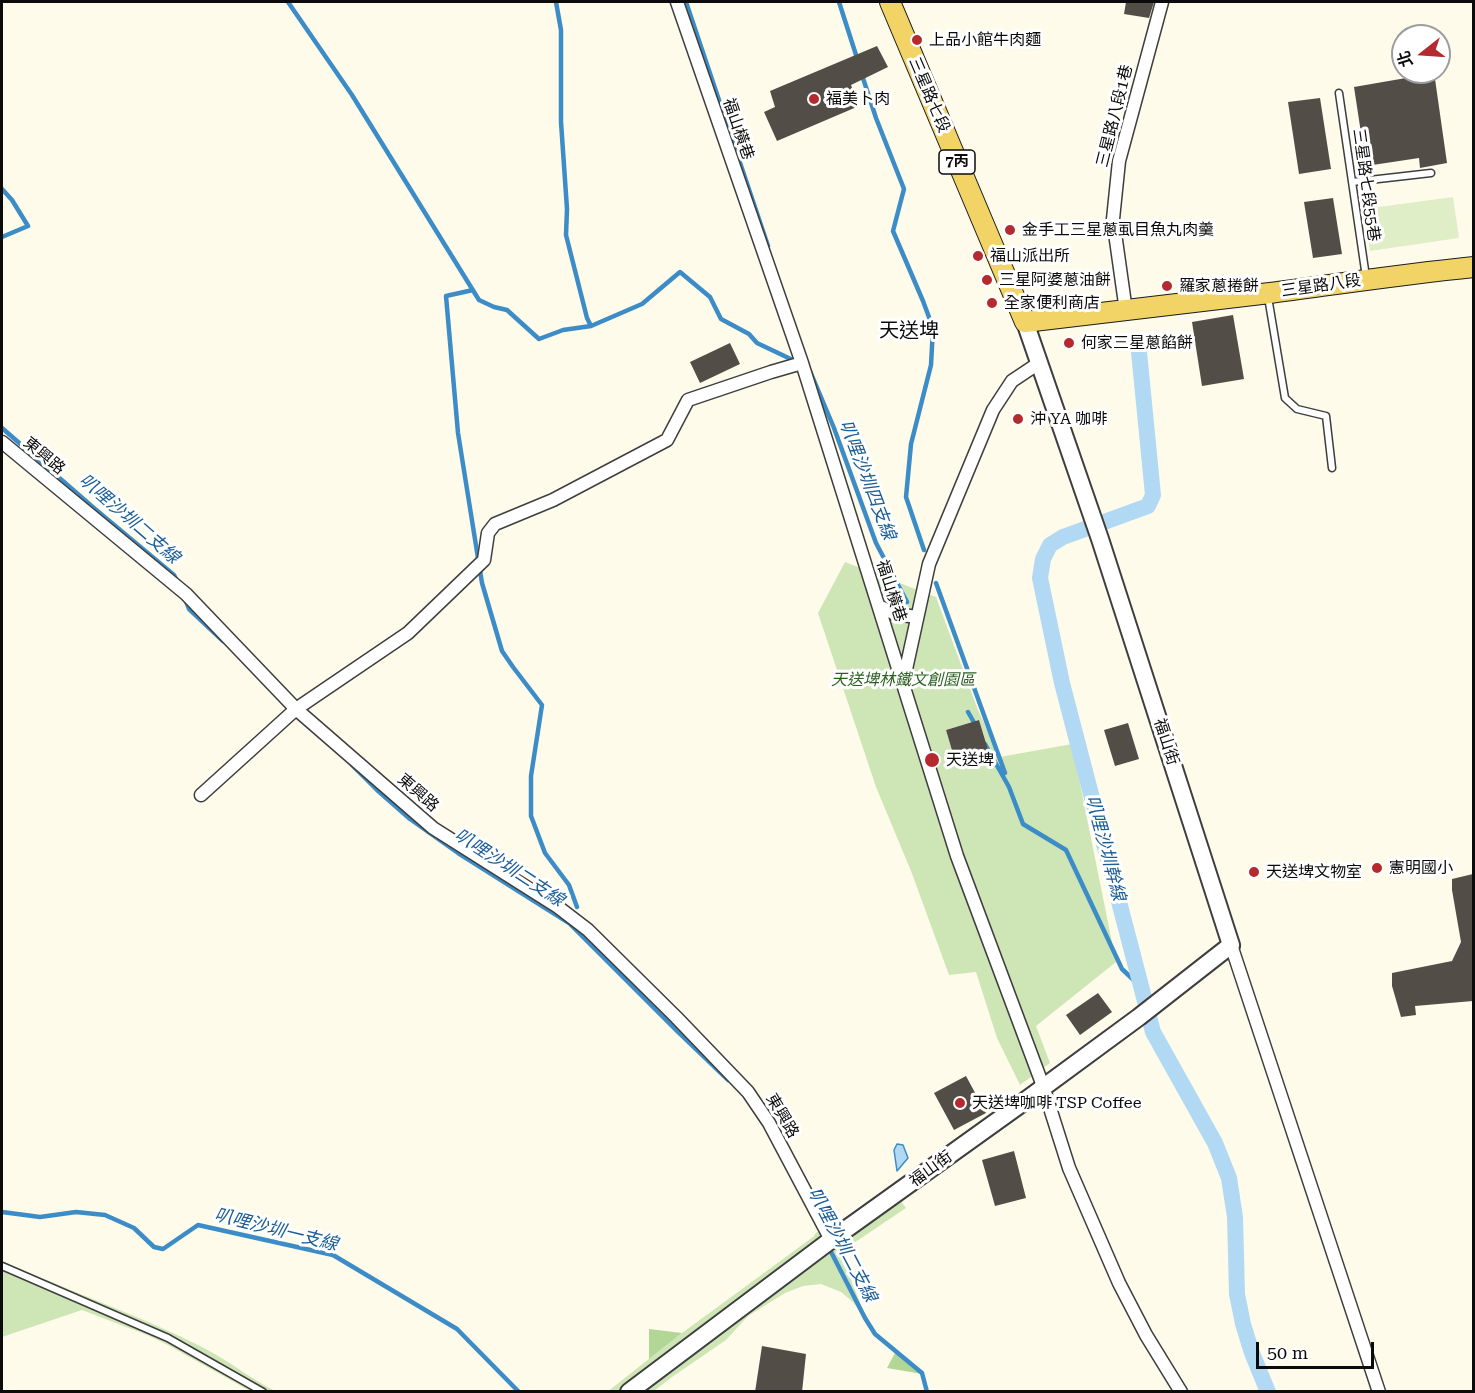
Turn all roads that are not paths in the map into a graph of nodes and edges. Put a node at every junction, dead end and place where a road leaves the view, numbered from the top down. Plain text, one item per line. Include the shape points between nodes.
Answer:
1 (677, 2) edge
2 (890, 2) edge
3 (1162, 2) edge
4 (1339, 93) dead end
5 (1431, 173) dead end
6 (1352, 182) junction
7 (1473, 267) edge
8 (1366, 280) junction
9 (1267, 293) junction
10 (1126, 311) junction
11 (1025, 322) junction
12 (802, 363) junction
13 (1039, 363) junction
14 (2, 442) edge
15 (1332, 468) dead end
16 (879, 606) junction
17 (917, 617) junction
18 (903, 684) junction
19 (296, 709) junction
20 (201, 795) dead end
21 (1231, 945) junction
22 (1043, 1086) junction
23 (831, 1240) junction
24 (2, 1266) edge
25 (263, 1392) edge
26 (629, 1392) edge
27 (1181, 1392) edge
28 (1379, 1392) edge

1 - 12 street, 福山橫巷
2 - 11 main road, 三星路七段 / 7丙
3 - 10 street, 三星路八段1巷 via 1119,161 1113,219
4 - 6 lane, 三星路七段55巷
5 - 6 lane
6 - 8 lane, 三星路七段55巷
7 - 8 main road, 三星路八段
8 - 9 main road, 三星路八段
9 - 10 main road, 三星路八段
9 - 15 lane via 1285,398 1297,409 1326,416
10 - 11 main road, 三星路八段
11 - 13 street
12 - 16 street, 福山橫巷
12 - 19 street via 688,400 667,440 553,500 495,524 488,533 484,560 408,633
13 - 17 street via 1012,381 993,410 929,564
13 - 21 street, 福山街
14 - 19 street, 東興路 via 186,594
16 - 17 street via 895,614
16 - 18 street, 福山橫巷
17 - 18 street
18 - 22 street, 福山橫巷 via 957,856
19 - 20 street
19 - 23 street, 東興路 via 433,828 588,930 676,1017 748,1092 769,1123
21 - 22 street, 福山街
21 - 28 street, 福山街
22 - 23 street, 福山街
22 - 27 street via 1069,1168 1119,1283
23 - 26 street, 福山街
24 - 25 lane via 168,1338

